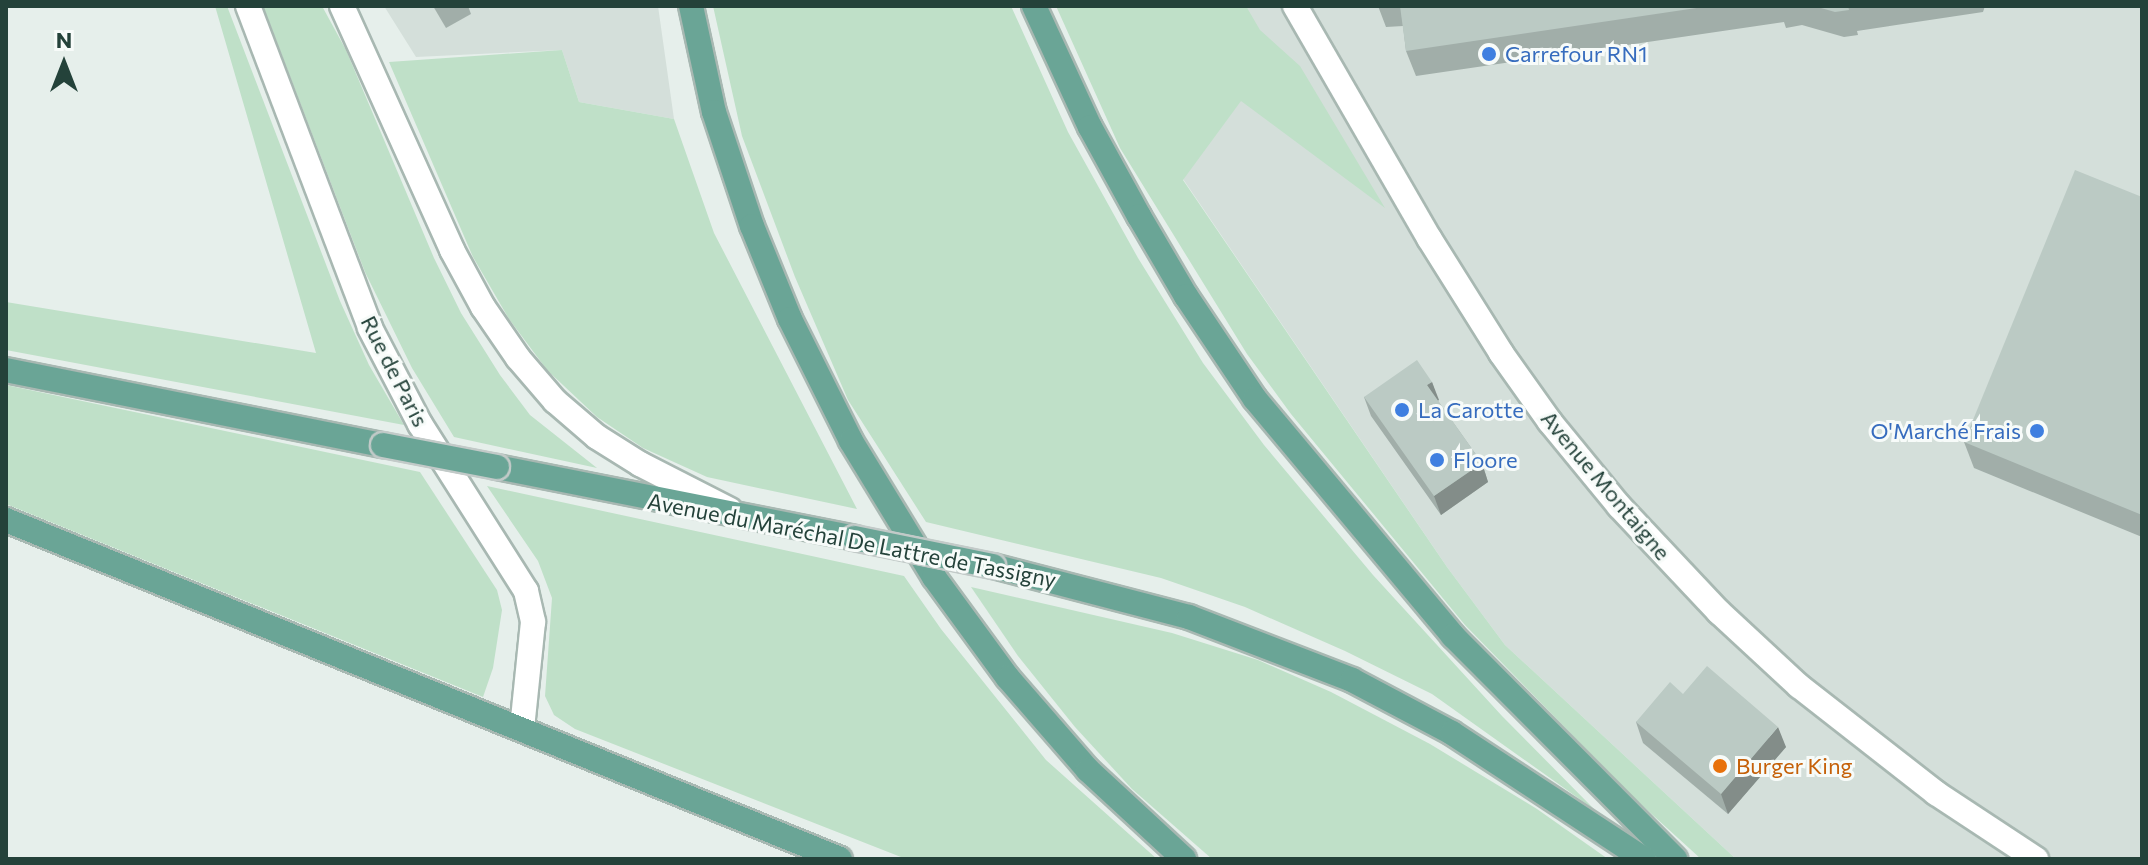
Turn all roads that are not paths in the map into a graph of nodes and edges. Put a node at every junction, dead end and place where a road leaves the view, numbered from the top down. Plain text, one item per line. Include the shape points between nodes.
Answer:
1 (248, 6) edge
2 (342, 6) edge
3 (691, 6) edge
4 (1034, 6) edge
5 (1295, 6) edge
6 (6, 370) edge
7 (747, 519) junction
8 (6, 520) edge
9 (522, 728) junction
10 (840, 859) edge
11 (1184, 859) edge
12 (1644, 859) edge
13 (1675, 859) edge
14 (2036, 859) edge

1 - 9 street, Rue de Paris via 370,328 420,424 526,591 533,622
2 - 7 street via 452,250 518,358 555,401 607,445
3 - 11 main road via 714,112 752,226 790,319 851,441 934,577 1008,678 1088,770
4 - 13 main road via 1084,115 1139,216 1255,399 1453,636
5 - 14 street, Avenue Montaigne via 1501,353 1550,422 1641,531 1799,686 1924,785
6 - 7 main road, Avenue du Maréchal De Lattre de Tassigny, bridge
7 - 12 main road, Avenue du Maréchal De Lattre de Tassigny, bridge via 993,566 1189,617 1352,680 1463,739
8 - 9 main road
9 - 10 main road

